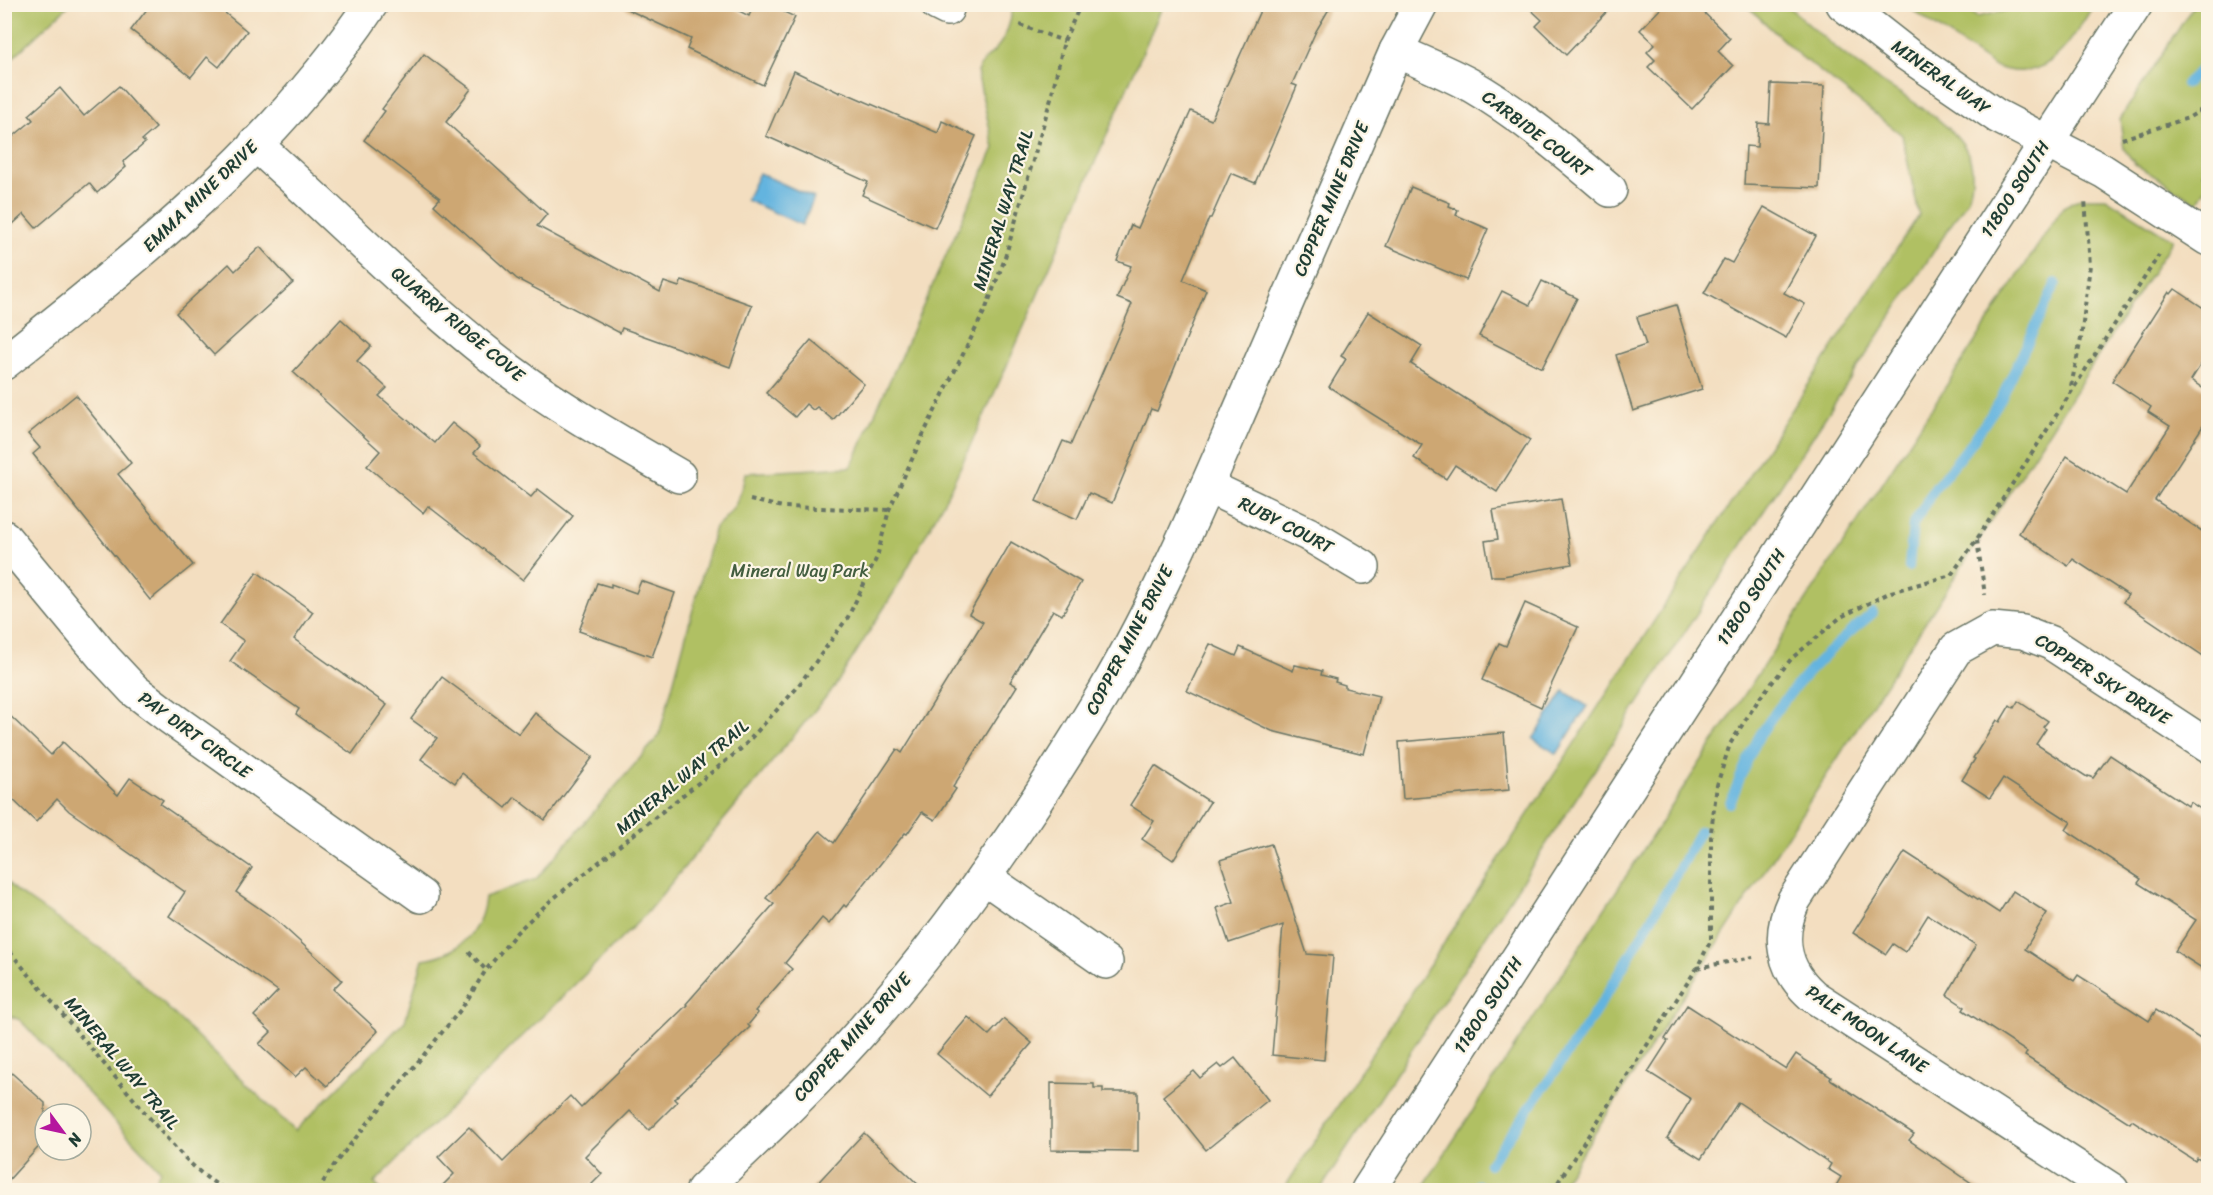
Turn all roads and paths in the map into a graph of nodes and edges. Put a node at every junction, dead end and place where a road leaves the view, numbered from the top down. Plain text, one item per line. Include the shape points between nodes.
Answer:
1 (371, 4) edge
2 (1081, 4) edge
3 (1421, 4) edge
4 (1843, 4) edge
5 (2136, 4) edge
6 (1020, 25) dead end
7 (1064, 41) junction
8 (1396, 51) junction
9 (2208, 106) edge
10 (2122, 139) dead end
11 (2046, 142) junction
12 (255, 144) junction
13 (2208, 176) edge
14 (2203, 184) dead end
15 (1610, 190) dead end
16 (2085, 200) dead end
17 (2208, 239) edge
18 (2159, 255) dead end
19 (4, 363) edge
20 (2071, 390) junction
21 (679, 476) dead end
22 (1207, 486) junction
23 (750, 500) dead end
24 (889, 510) junction
25 (4, 537) edge
26 (1977, 539) junction
27 (1363, 567) dead end
28 (1989, 614) junction
29 (2208, 746) edge
30 (984, 877) junction
31 (420, 896) dead end
32 (4, 945) edge
33 (469, 952) dead end
34 (1760, 955) dead end
35 (1106, 962) dead end
36 (1697, 968) junction
37 (486, 970) junction
38 (226, 1191) edge
39 (318, 1191) edge
40 (703, 1191) edge
41 (1368, 1191) edge
42 (1553, 1191) edge
43 (2112, 1191) edge

1 - 12 street, EMMA MINE DRIVE via 310,85
2 - 7 path, MINERAL WAY TRAIL
3 - 8 street, COPPER MINE DRIVE
4 - 11 street, MINERAL WAY via 1983,107
5 - 11 street, 11800 SOUTH
6 - 7 path
7 - 24 path, MINERAL WAY TRAIL via 1004,261 986,308
8 - 15 street, CARBIDE COURT via 1471,86 1509,110
8 - 22 street, COPPER MINE DRIVE
9 - 10 path via 2188,118
11 - 17 street, MINERAL WAY via 2103,171
11 - 41 street, 11800 SOUTH
12 - 19 street, EMMA MINE DRIVE via 188,212 124,268
12 - 21 street, QUARRY RIDGE COVE via 492,358 592,426
13 - 14 path
16 - 20 path via 2090,266
18 - 20 path
20 - 26 path
22 - 27 street, RUBY COURT via 1308,534
22 - 30 street, COPPER MINE DRIVE via 1107,688
23 - 24 path via 783,507
24 - 37 path, MINERAL WAY TRAIL via 877,557 848,617 796,689 742,748 549,902 517,932
25 - 31 street, PAY DIRT CIRCLE via 134,690
26 - 28 path
26 - 36 path via 1951,575 1891,592 1841,617 1792,658 1759,699 1730,744 1717,785 1711,832 1711,940
28 - 29 street, COPPER SKY DRIVE via 2051,644
28 - 43 street, PALE MOON LANE via 1956,649 1814,869 1789,912 1785,951 1795,976 1813,996
30 - 35 street
30 - 40 street, COPPER MINE DRIVE via 855,1039
32 - 38 path, MINERAL WAY TRAIL via 165,1136
33 - 37 path
34 - 36 path
36 - 42 path
37 - 39 path, MINERAL WAY TRAIL via 462,1008 336,1162

